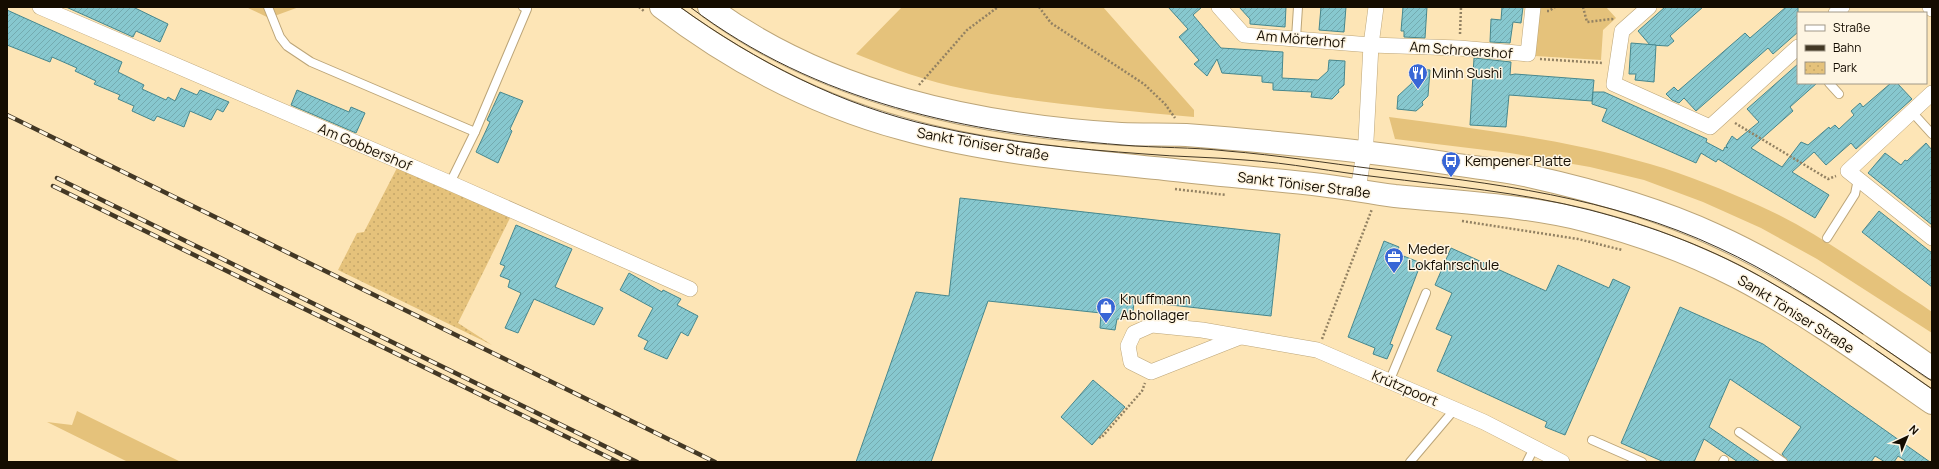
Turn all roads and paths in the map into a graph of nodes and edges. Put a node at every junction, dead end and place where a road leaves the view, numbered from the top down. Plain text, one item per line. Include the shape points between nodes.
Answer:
1 (40, 7) edge
2 (268, 7) edge
3 (523, 7) edge
4 (639, 7) edge
5 (709, 7) edge
6 (998, 7) edge
7 (1039, 7) edge
8 (1219, 7) edge
9 (1298, 7) edge
10 (1376, 7) edge
11 (1461, 7) edge
12 (1533, 7) edge
13 (1583, 7) edge
14 (1649, 7) edge
15 (655, 11) edge
16 (1622, 31) junction
17 (1296, 38) junction
18 (1371, 45) junction
19 (1459, 48) junction
20 (1797, 48) edge
21 (1528, 54) junction
22 (1618, 64) junction
23 (1830, 84) edge
24 (1932, 93) edge
25 (1839, 94) dead end
26 (910, 101) junction
27 (1912, 112) junction
28 (1722, 115) junction
29 (1170, 121) dead end
30 (475, 132) junction
31 (1932, 134) edge
32 (1363, 152) junction
33 (1853, 175) junction
34 (450, 183) junction
35 (1168, 188) dead end
36 (1368, 192) junction
37 (1230, 195) dead end
38 (1459, 220) dead end
39 (1827, 238) dead end
40 (1932, 238) edge
41 (1630, 252) dead end
42 (690, 289) dead end
43 (1426, 293) dead end
44 (1240, 337) junction
45 (1317, 350) junction
46 (1932, 368) edge
47 (1151, 372) junction
48 (1389, 382) junction
49 (1932, 403) edge
50 (1454, 410) junction
51 (1739, 432) dead end
52 (1099, 437) dead end
53 (1592, 440) dead end
54 (1534, 448) junction
55 (1410, 462) edge
56 (1527, 462) edge
57 (1562, 462) edge
58 (1642, 462) edge
59 (1783, 462) edge

1 - 34 street, Am Gobbershof
2 - 30 lane via 280,37 287,46 311,62
3 - 30 lane via 527,9
4 - 15 path
5 - 26 main road, Sankt Töniser Straße via 767,43 816,68 858,85
6 - 26 path via 967,30 915,90
7 - 29 path via 1051,23 1144,84 1165,104 1178,122
8 - 17 street, Am Mörterhof via 1244,35
9 - 17 lane
10 - 18 street
11 - 19 path
12 - 21 street, Am Schroershof
13 - 16 path via 1587,22 1612,19
14 - 16 street
15 - 36 main road, Sankt Töniser Straße via 783,84 820,101 902,129 976,146 1026,154
16 - 22 street
17 - 18 street, Am Mörterhof
18 - 19 street, Am Schroershof
18 - 32 street via 1366,140
19 - 21 street, Am Schroershof
20 - 28 street
21 - 22 path via 1533,59
22 - 28 street via 1614,84 1710,127
23 - 25 lane
24 - 27 street
26 - 32 main road, Sankt Töniser Straße via 985,119 1057,128 1122,134 1182,135
27 - 31 lane
27 - 33 street
28 - 33 path via 1828,179
30 - 34 lane
32 - 36 street
32 - 46 main road, Sankt Töniser Straße via 1527,175 1676,219 1715,235 1805,282
33 - 39 lane via 1855,194
33 - 40 street
34 - 42 street, Am Gobbershof
35 - 37 path
36 - 45 path
36 - 49 main road, Sankt Töniser Straße via 1548,213 1584,220 1664,246 1736,276 1785,304
38 - 41 path via 1578,239
43 - 48 lane
44 - 45 street, Krützpoort
44 - 47 street
44 - 47 street, Krützpoort via 1152,325 1134,333 1128,346 1131,362
45 - 48 street, Krützpoort
47 - 52 path via 1142,391 1101,438
48 - 50 street, Krützpoort
50 - 54 street, Krützpoort via 1484,422
50 - 55 lane
51 - 59 lane
53 - 58 lane
54 - 56 lane
54 - 57 street, Krützpoort

